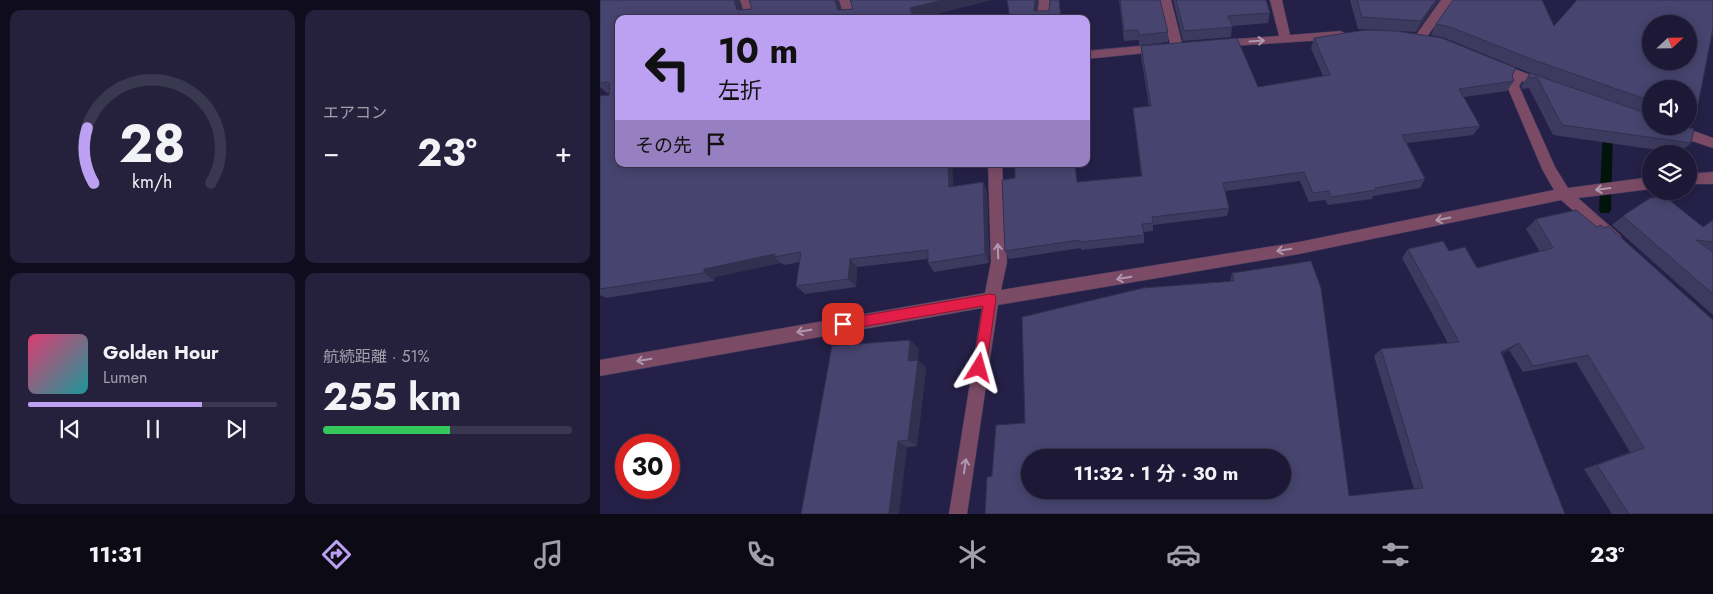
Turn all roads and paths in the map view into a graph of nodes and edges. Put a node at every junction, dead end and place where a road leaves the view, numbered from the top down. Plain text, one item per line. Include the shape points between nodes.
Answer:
1 (746, 0) edge
2 (845, 0) edge
3 (1045, 0) edge
4 (1165, 0) edge
5 (1276, 0) edge
6 (1447, 0) edge
7 (751, 15) edge
8 (850, 15) edge
9 (1043, 15) edge
10 (1358, 34) edge
11 (1285, 38) junction
12 (1433, 41) edge
13 (1206, 45) edge
14 (1090, 55) edge
15 (1484, 61) edge
16 (1519, 76) junction
17 (1556, 89) edge
18 (1690, 135) edge
19 (1713, 143) edge
20 (995, 167) edge
21 (1713, 178) edge
22 (1697, 179) edge
23 (1642, 184) edge
24 (1564, 194) junction
25 (1626, 249) edge
26 (990, 299) junction
27 (600, 368) edge
28 (958, 514) edge

1 - 7 street
2 - 8 street
3 - 9 street
4 - 14 street via 1181,46
5 - 11 street
6 - 12 street via 1415,37
10 - 11 street
13 -> 11 street
15 - 16 street
16 - 17 street
16 - 24 street via 1513,86 1549,169
18 - 19 street
26 -> 20 street via 999,262
21 - 22 street
23 -> 24 street
24 - 25 street
24 -> 26 street via 1299,248
26 -> 27 street
28 -> 26 street

